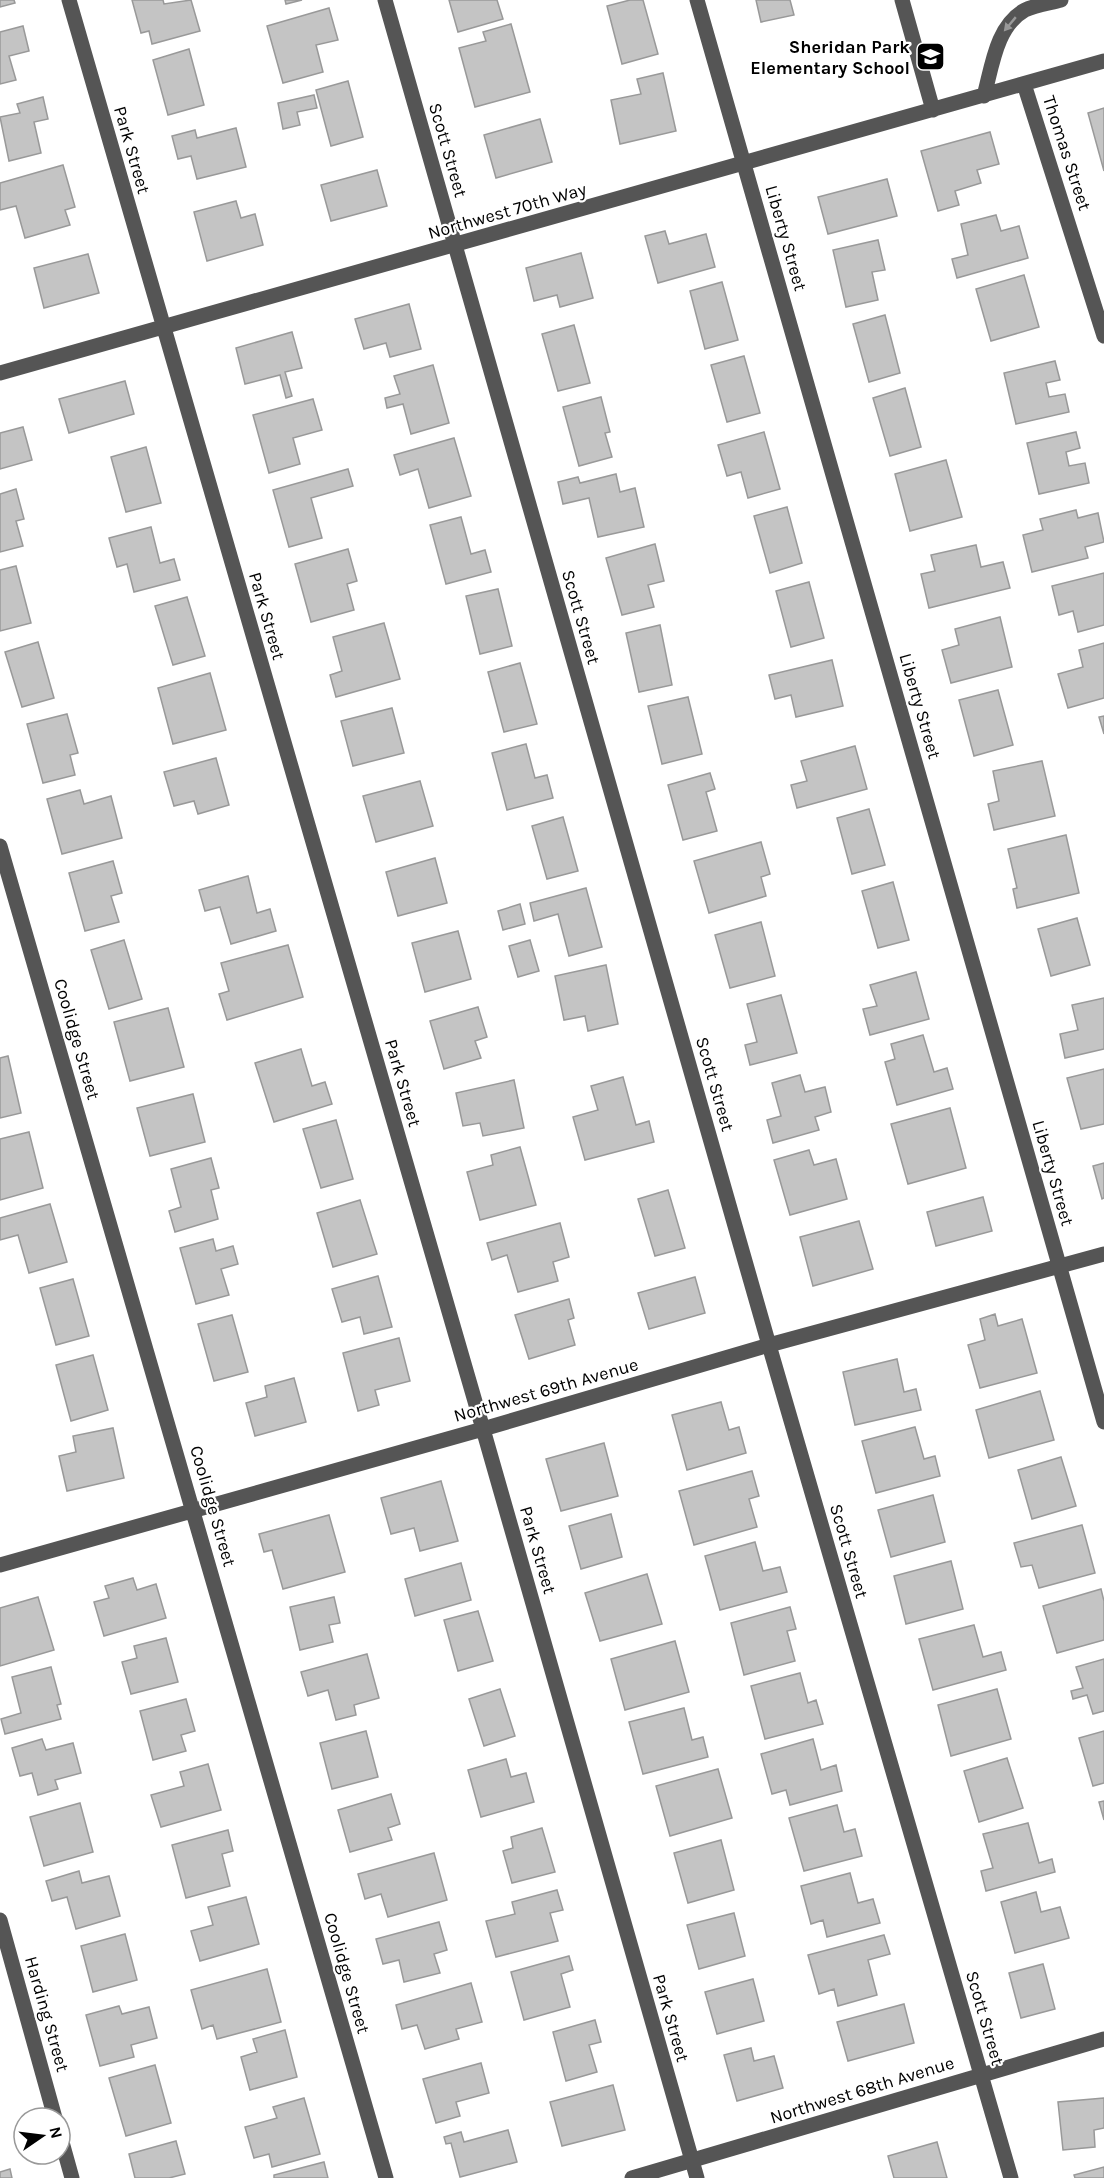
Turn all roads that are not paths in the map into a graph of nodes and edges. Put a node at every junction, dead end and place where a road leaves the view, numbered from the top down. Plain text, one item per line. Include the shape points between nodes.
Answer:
1 (69, 0) edge
2 (386, 0) edge
3 (697, 0) edge
4 (902, 0) edge
5 (1061, 0) edge
6 (1104, 61) edge
7 (1024, 84) junction
8 (984, 96) junction
9 (933, 110) junction
10 (744, 164) junction
11 (456, 246) junction
12 (163, 326) junction
13 (1104, 336) edge
14 (0, 373) edge
15 (0, 846) edge
16 (1104, 1254) edge
17 (1059, 1267) junction
18 (769, 1345) junction
19 (1104, 1422) edge
20 (483, 1429) junction
21 (194, 1510) junction
22 (0, 1565) edge
23 (0, 1920) edge
24 (1104, 2039) edge
25 (981, 2075) junction
26 (52, 2106) edge
27 (692, 2161) junction
28 (386, 2178) edge
29 (632, 2178) edge
30 (697, 2178) edge
31 (1011, 2178) edge

1 - 12 street, Park Street
2 - 11 street, Scott Street
3 - 10 street, Liberty Street
4 - 9 street
5 -> 8 street via 1026,10 1012,19 1002,34
6 - 7 street, Northwest 70th Way
7 - 8 street, Northwest 70th Way
7 - 13 street, Thomas Street
8 - 9 street, Northwest 70th Way
9 - 10 street, Northwest 70th Way
10 - 11 street, Northwest 70th Way
10 - 17 street, Liberty Street
11 - 12 street, Northwest 70th Way
11 - 18 street, Scott Street
12 - 14 street, Northwest 70th Way
12 - 20 street, Park Street
15 - 21 street, Coolidge Street
16 - 17 street, Northwest 69th Avenue
17 - 18 street, Northwest 69th Avenue
17 - 19 street, Liberty Street
18 - 20 street, Northwest 69th Avenue
18 - 25 street, Scott Street
20 - 21 street, Northwest 69th Avenue
20 - 27 street, Park Street
21 - 22 street, Northwest 69th Avenue
21 - 28 street, Coolidge Street
23 - 26 street, Harding Street
24 - 25 street, Northwest 68th Avenue
25 - 27 street, Northwest 68th Avenue
25 - 31 street, Scott Street
27 - 29 street, Northwest 68th Avenue
27 - 30 street, Park Street

